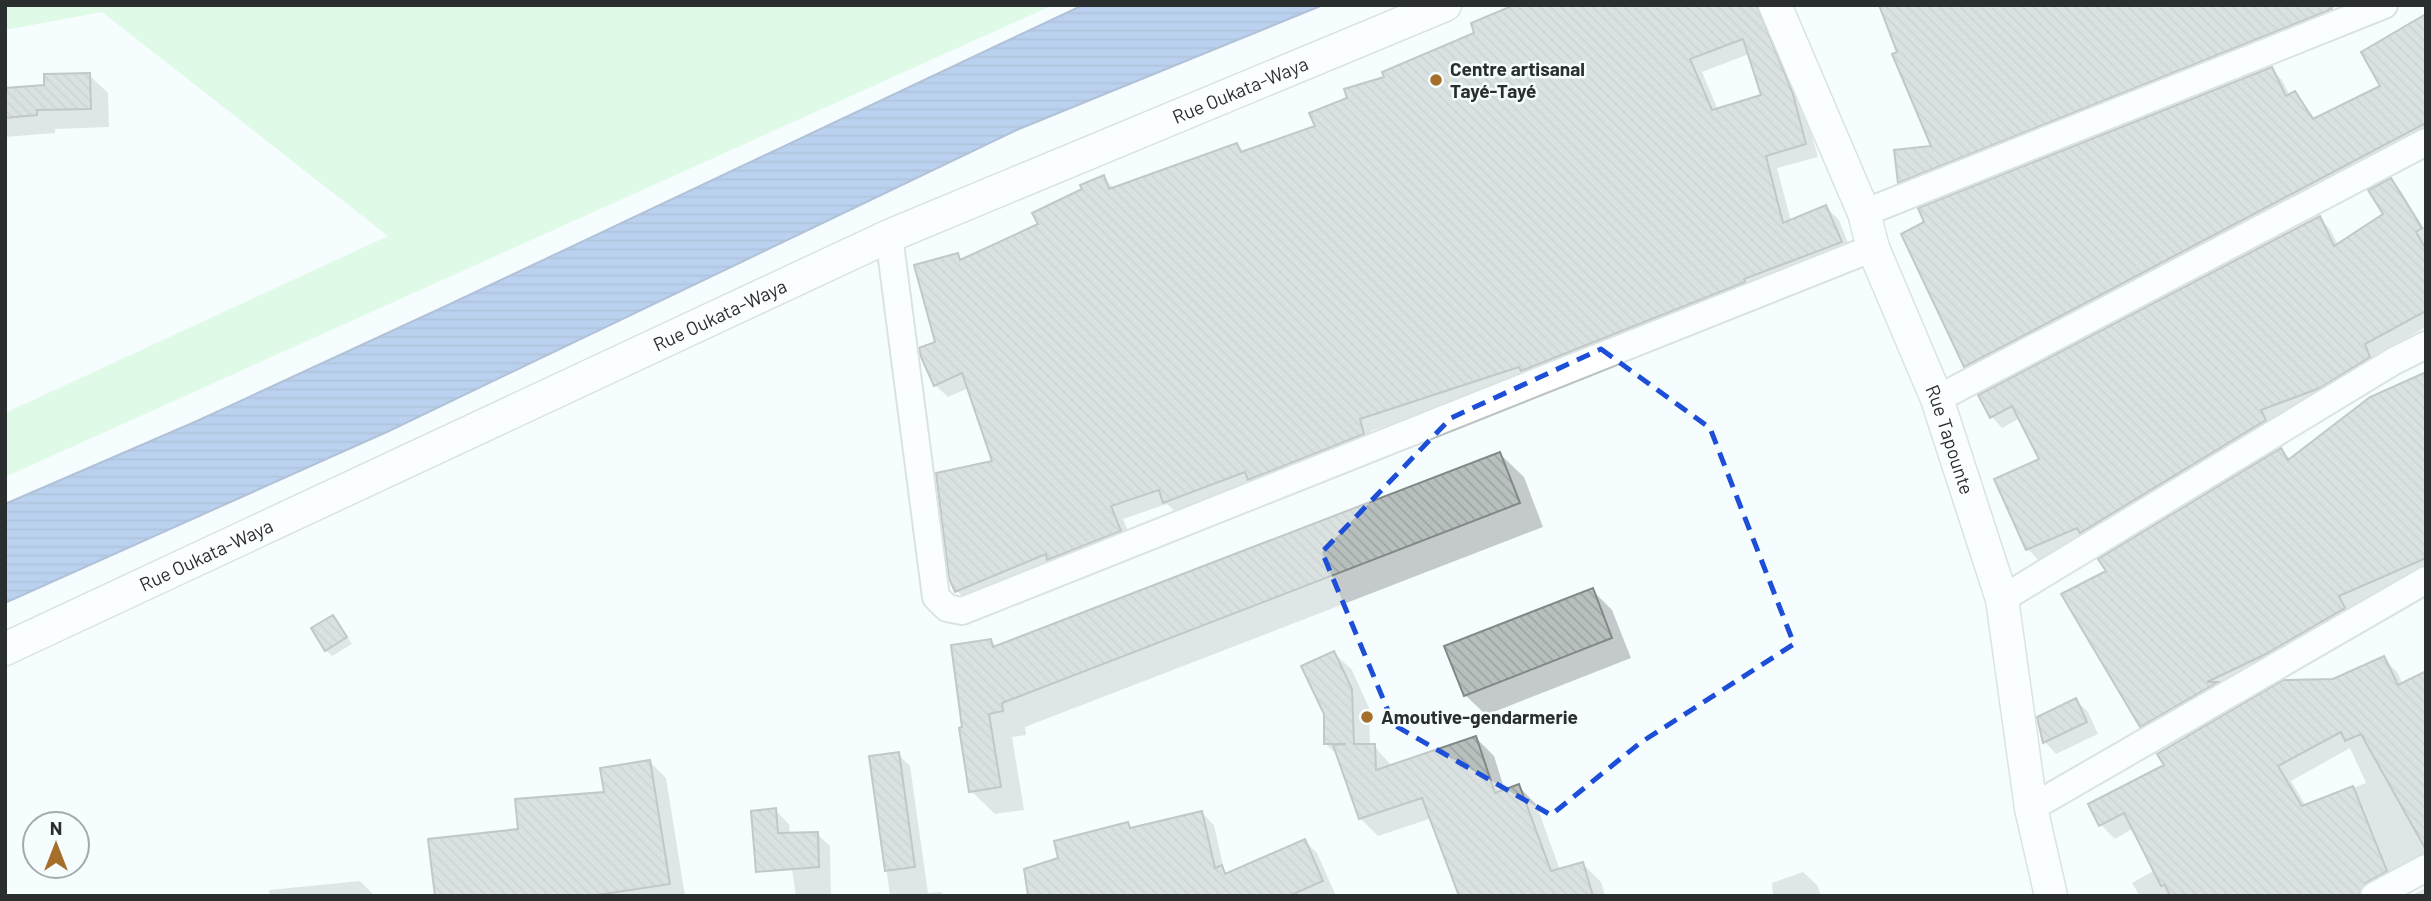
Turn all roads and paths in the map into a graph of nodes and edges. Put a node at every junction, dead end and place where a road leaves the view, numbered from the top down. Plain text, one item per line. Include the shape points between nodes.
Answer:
1 (1445, 5) edge
2 (1775, 5) edge
3 (2384, 5) edge
4 (2426, 142) edge
5 (1864, 213) junction
6 (889, 236) junction
7 (1873, 248) junction
8 (2426, 345) edge
9 (1937, 399) junction
10 (2426, 580) edge
11 (2002, 599) junction
12 (5, 649) edge
13 (2031, 808) junction
14 (2426, 868) edge
15 (2051, 896) edge
16 (2374, 896) edge

1 - 6 street, Rue Oukata-Waya
2 - 5 street, Rue Tapounte
3 - 5 street
4 - 9 street
5 - 7 street, Rue Tapounte
6 - 7 street via 936,597 947,608 962,611
6 - 12 street, Rue Oukata-Waya
7 - 9 street, Rue Tapounte
8 - 11 street
9 - 11 street, Rue Tapounte
10 - 13 street
11 - 13 street, Rue Tapounte
13 - 15 street, Rue Tapounte
14 - 16 street

